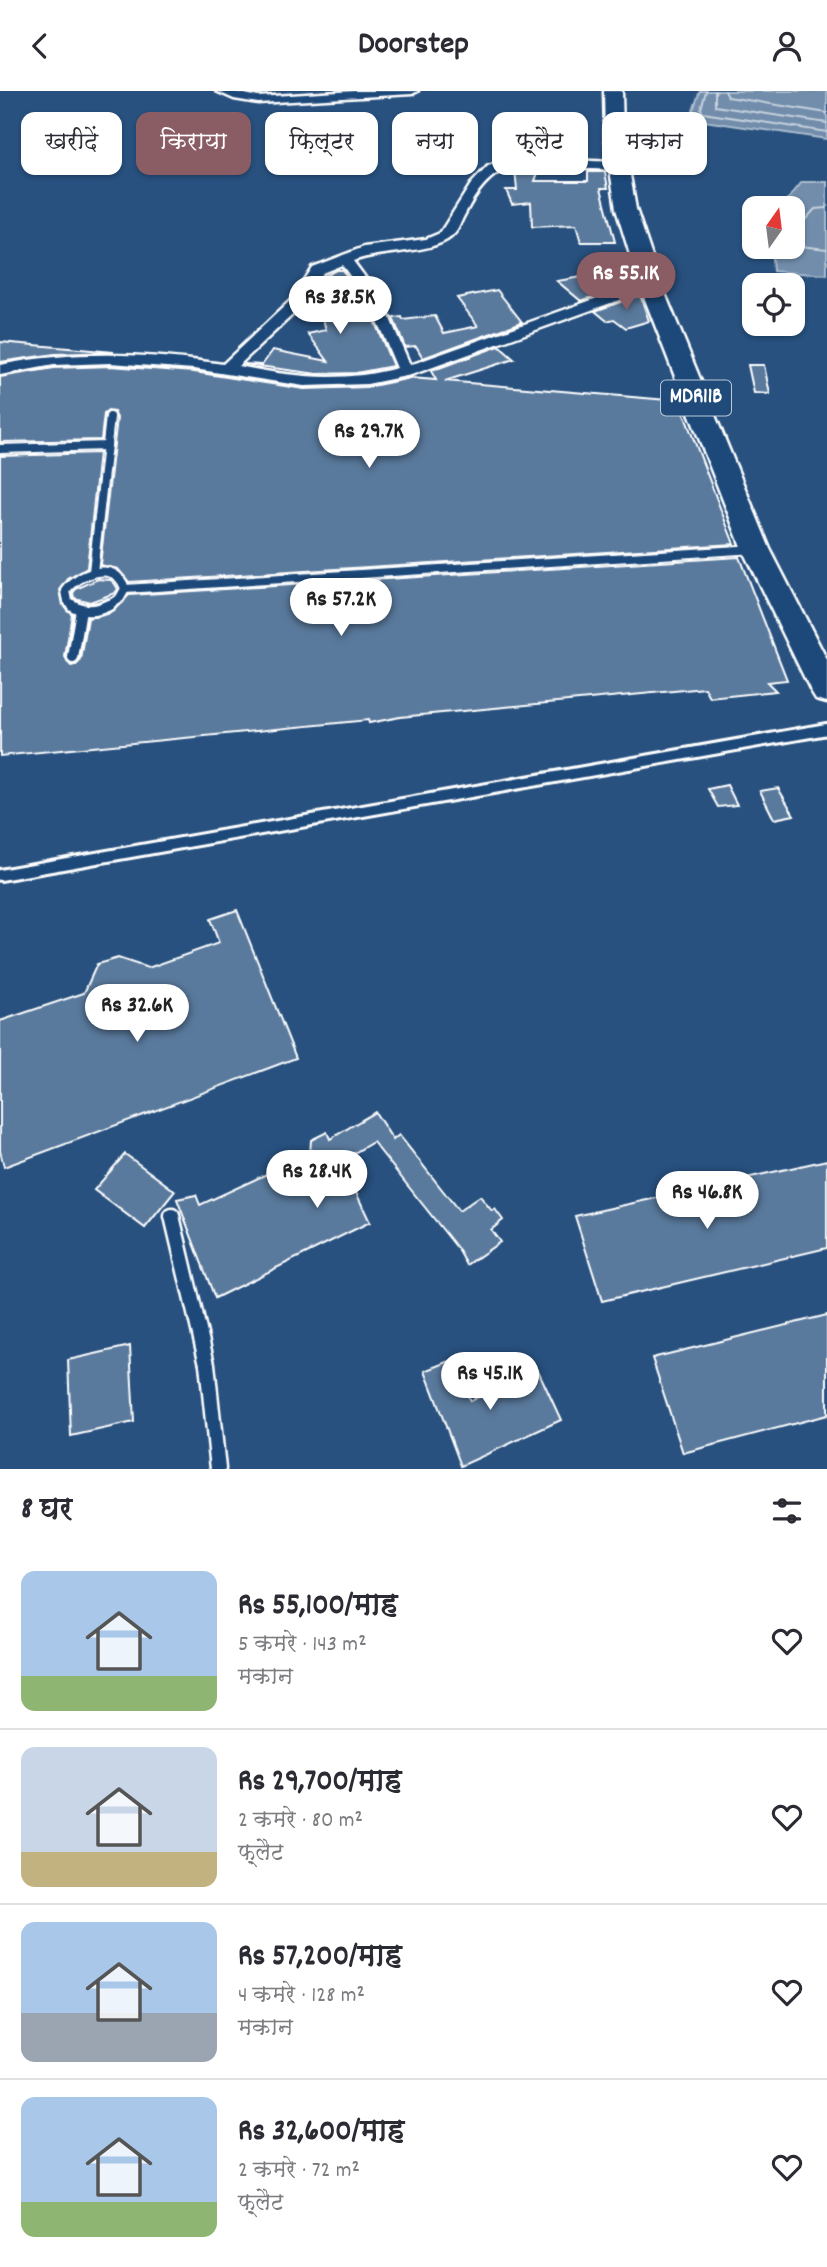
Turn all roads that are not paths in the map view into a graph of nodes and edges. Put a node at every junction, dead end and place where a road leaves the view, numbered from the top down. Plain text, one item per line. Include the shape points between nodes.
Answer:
1 (222, 91) edge
2 (412, 91) edge
3 (615, 91) edge
4 (242, 94) edge
5 (616, 112) edge
6 (602, 165) edge
7 (620, 175) edge
8 (344, 258) junction
9 (654, 280) junction
10 (226, 369) junction
11 (0, 370) edge
12 (406, 372) junction
13 (110, 417) dead end
14 (107, 446) junction
15 (0, 449) edge
16 (756, 549) junction
17 (93, 572) junction
18 (125, 589) junction
19 (81, 610) junction
20 (827, 655) edge
21 (73, 658) dead end
22 (827, 691) edge
23 (827, 729) edge
24 (0, 875) edge
25 (172, 1216) dead end
26 (218, 1469) edge

1 - 4 street
2 - 4 street via 276,100
3 - 5 main road, MDR11B
3 - 9 main road, MDR11B
6 - 8 street via 499,164 475,187 445,236
7 - 9 main road, MDR11B via 626,209
8 - 10 street via 317,270 297,303
8 - 12 street via 375,300
9 - 12 street via 535,328
9 - 16 main road, MDR11B
9 - 20 main road, MDR11B via 687,343 768,536
10 - 11 street via 80,359
10 - 12 street via 332,383
13 - 14 lane
14 - 15 lane
14 - 17 lane
16 - 18 lane
16 - 22 main road, MDR11B
17 - 18 lane via 120,577
17 - 19 lane via 75,579 66,591 68,603
18 - 19 lane via 109,607
19 - 21 lane
23 - 24 lane
25 - 26 lane via 207,1364

